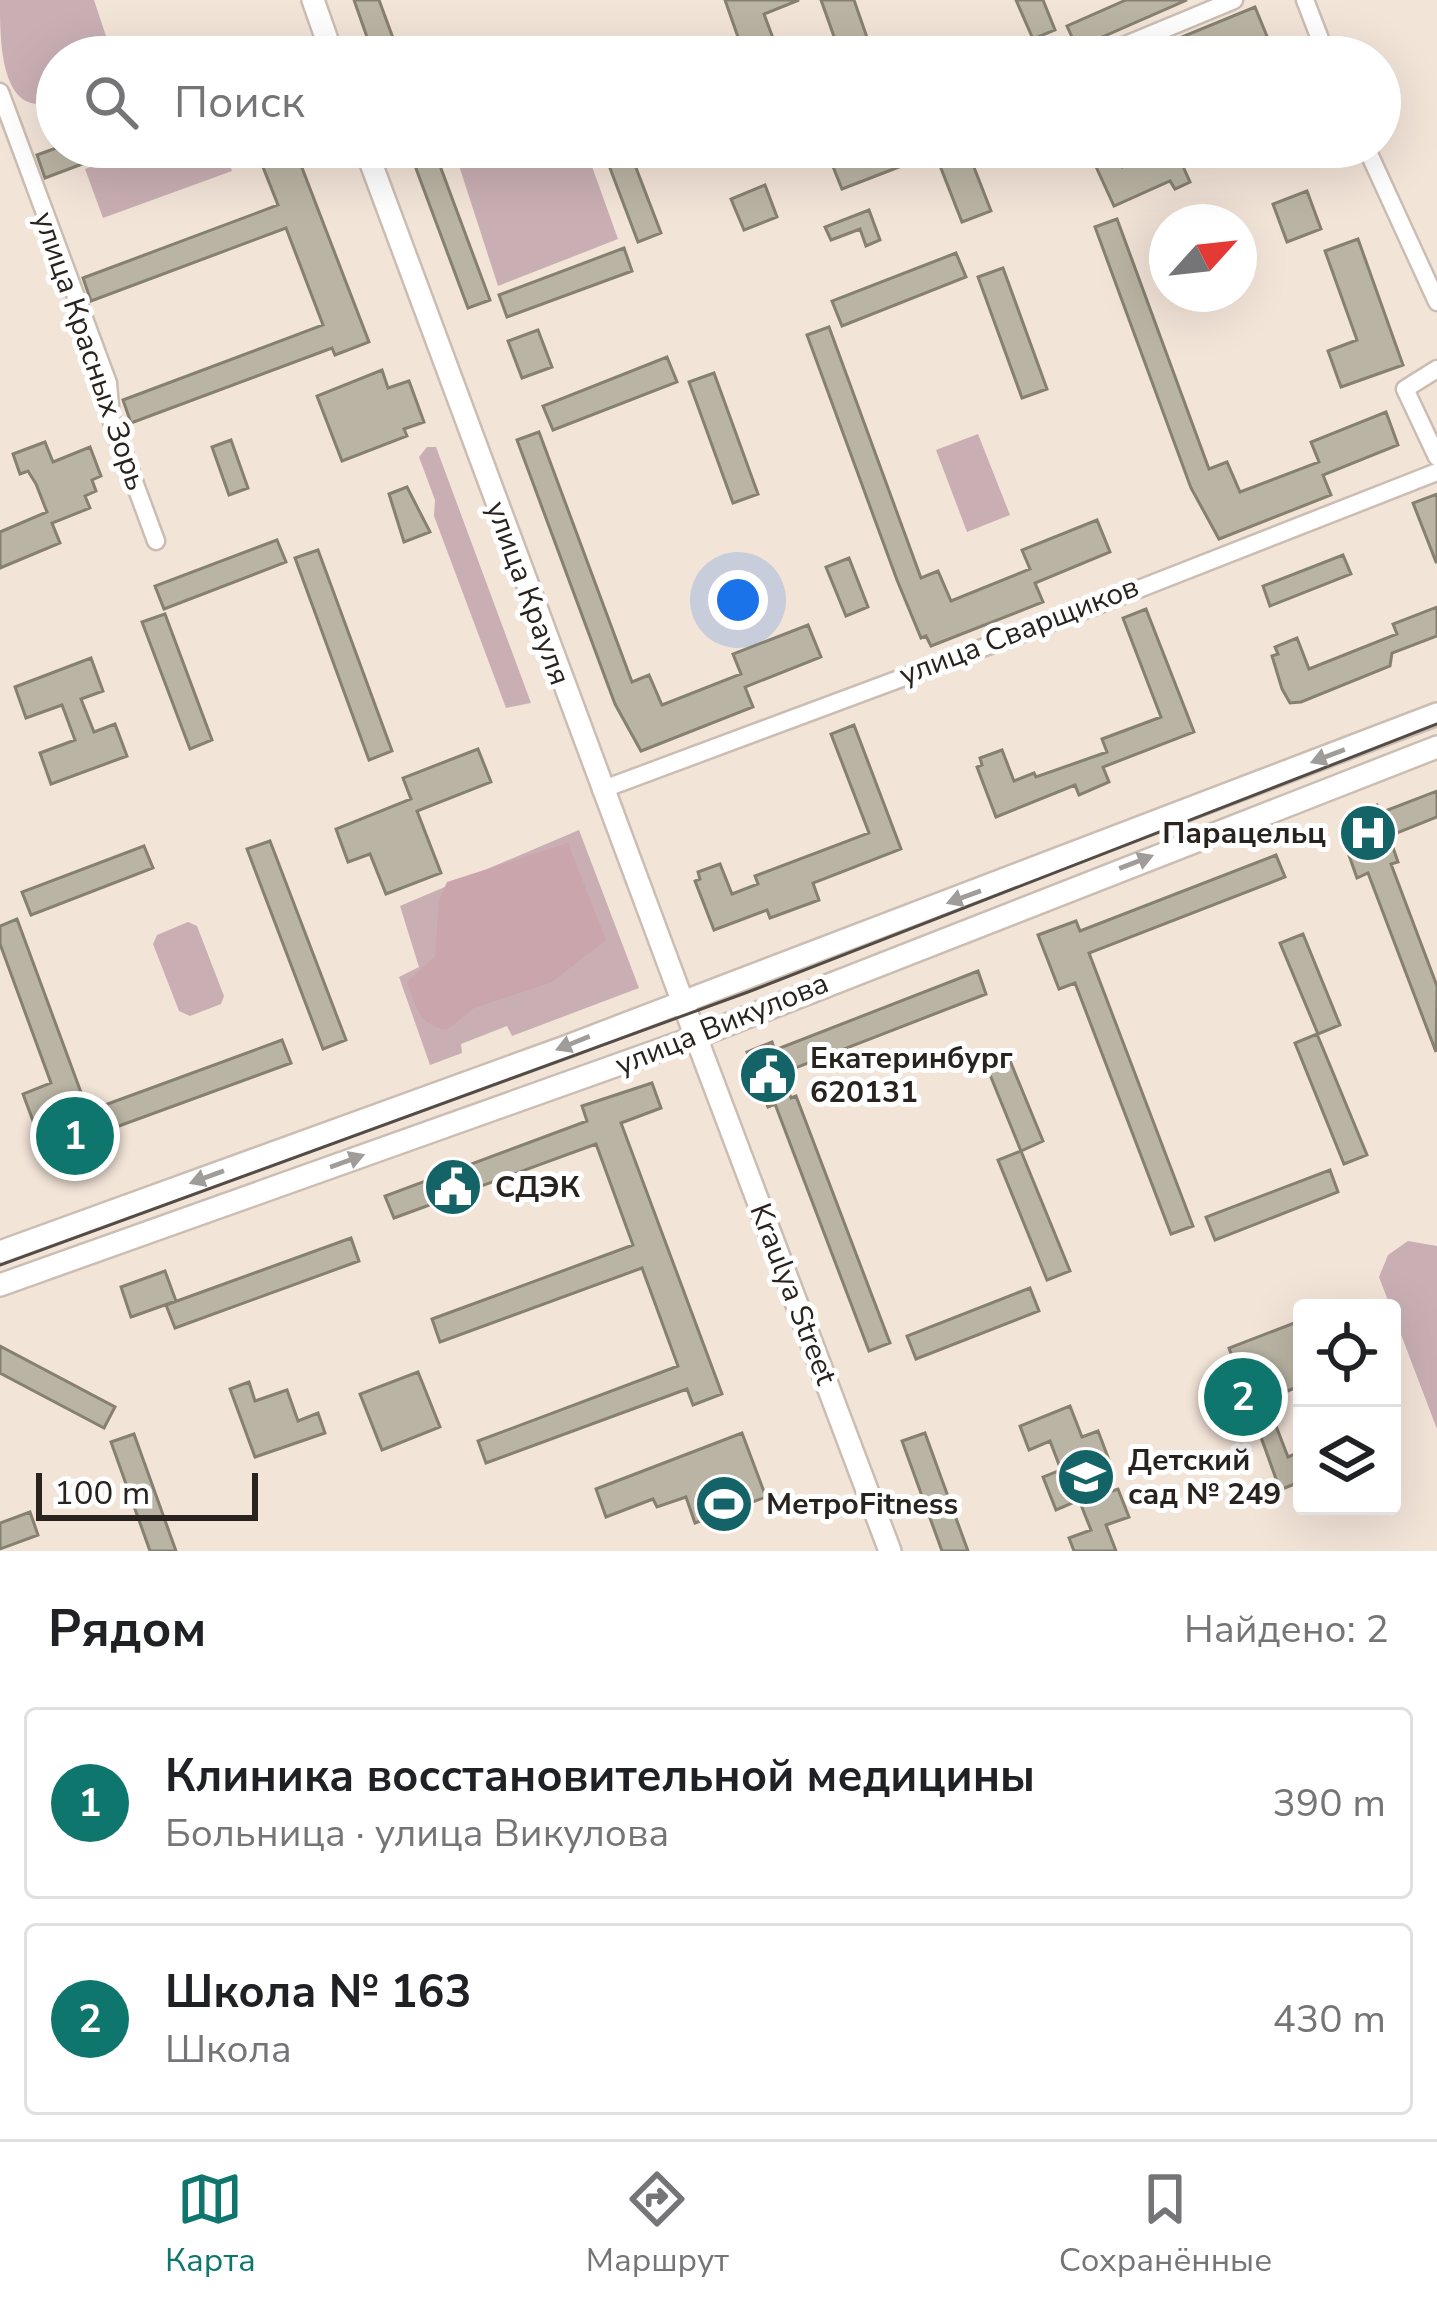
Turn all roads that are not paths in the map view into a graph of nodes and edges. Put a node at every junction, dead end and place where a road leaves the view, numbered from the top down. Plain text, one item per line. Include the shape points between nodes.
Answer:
1 (313, 0) edge
2 (1234, 0) edge
3 (1306, 0) edge
4 (326, 36) edge
5 (1147, 36) edge
6 (1319, 36) edge
7 (0, 92) edge
8 (373, 168) edge
9 (1376, 168) edge
10 (1437, 302) edge
11 (1437, 369) edge
12 (1437, 457) edge
13 (1437, 472) edge
14 (156, 541) dead end
15 (1437, 714) edge
16 (1437, 747) edge
17 (602, 790) junction
18 (682, 1000) junction
19 (696, 1037) junction
20 (0, 1252) edge
21 (0, 1285) edge
22 (890, 1551) edge

1 - 4 street
2 - 5 street
3 - 6 street
7 - 14 street, улица Красных Зорь via 108,382 111,419
8 - 17 street, улица Крауля
9 - 10 street
11 - 12 street via 1405,388
13 - 17 street, улица Сварщиков
15 -> 18 street, улица Викулова
19 -> 16 street, улица Викулова
17 - 18 street, улица Крауля
18 - 19 street, улица Крауля
18 -> 20 street, улица Викулова
21 -> 19 street, улица Викулова
19 - 22 street, Kraulya Street

